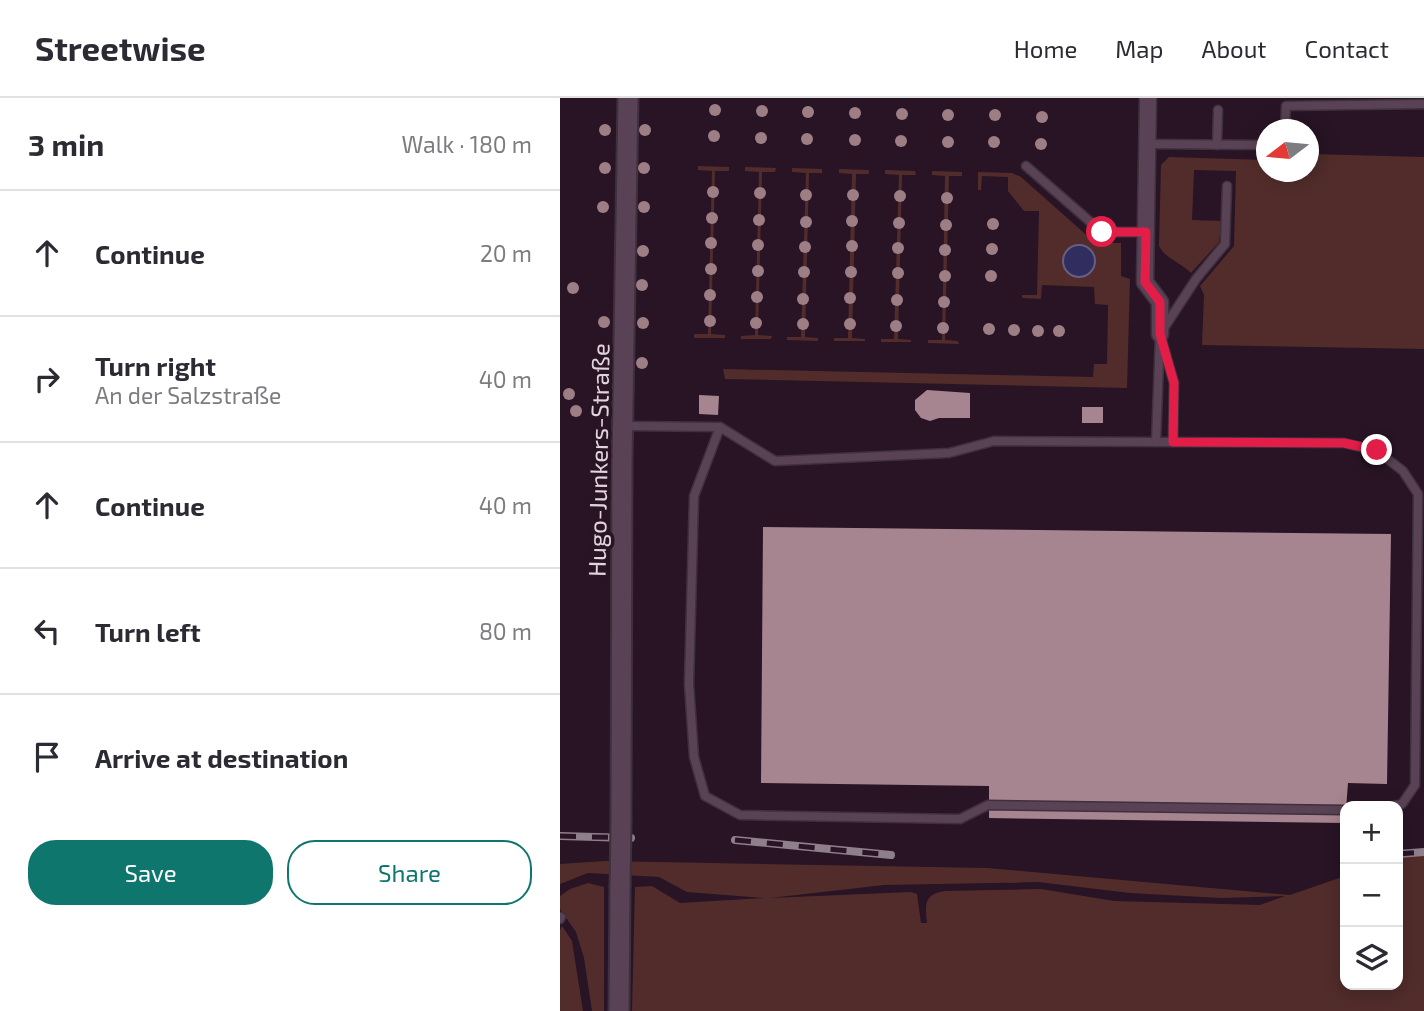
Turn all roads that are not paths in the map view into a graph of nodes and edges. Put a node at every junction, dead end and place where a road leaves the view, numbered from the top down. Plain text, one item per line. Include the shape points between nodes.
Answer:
1 (628, 98) edge
2 (1147, 98) edge
3 (1424, 104) edge
4 (1218, 110) dead end
5 (1285, 119) edge
6 (1147, 144) junction
7 (1217, 145) junction
8 (1256, 145) edge
9 (1026, 166) dead end
10 (1227, 186) dead end
11 (1146, 232) junction
12 (1160, 334) junction
13 (623, 426) junction
14 (720, 428) junction
15 (1156, 442) junction
16 (1173, 442) junction
17 (1403, 803) edge
18 (1340, 810) edge
19 (619, 1011) edge

1 - 13 street, Hugo-Junkers-Straße
2 - 6 street
3 - 5 lane via 1286,106
4 - 7 lane
6 - 7 lane
6 - 11 street
7 - 8 lane
9 - 11 lane via 1102,232
10 - 12 lane via 1225,244
11 - 12 street via 1145,282 1160,302
12 - 15 lane
12 - 16 lane via 1174,383
13 - 14 lane
13 - 19 street, Hugo-Junkers-Straße, bridge
14 - 15 lane via 775,461 949,453 994,440
14 - 18 lane via 694,496 689,684 694,757 705,796 740,815 754,816 960,819 988,805
15 - 16 lane
16 - 17 lane via 1344,443 1377,450 1403,471 1418,494 1415,785

